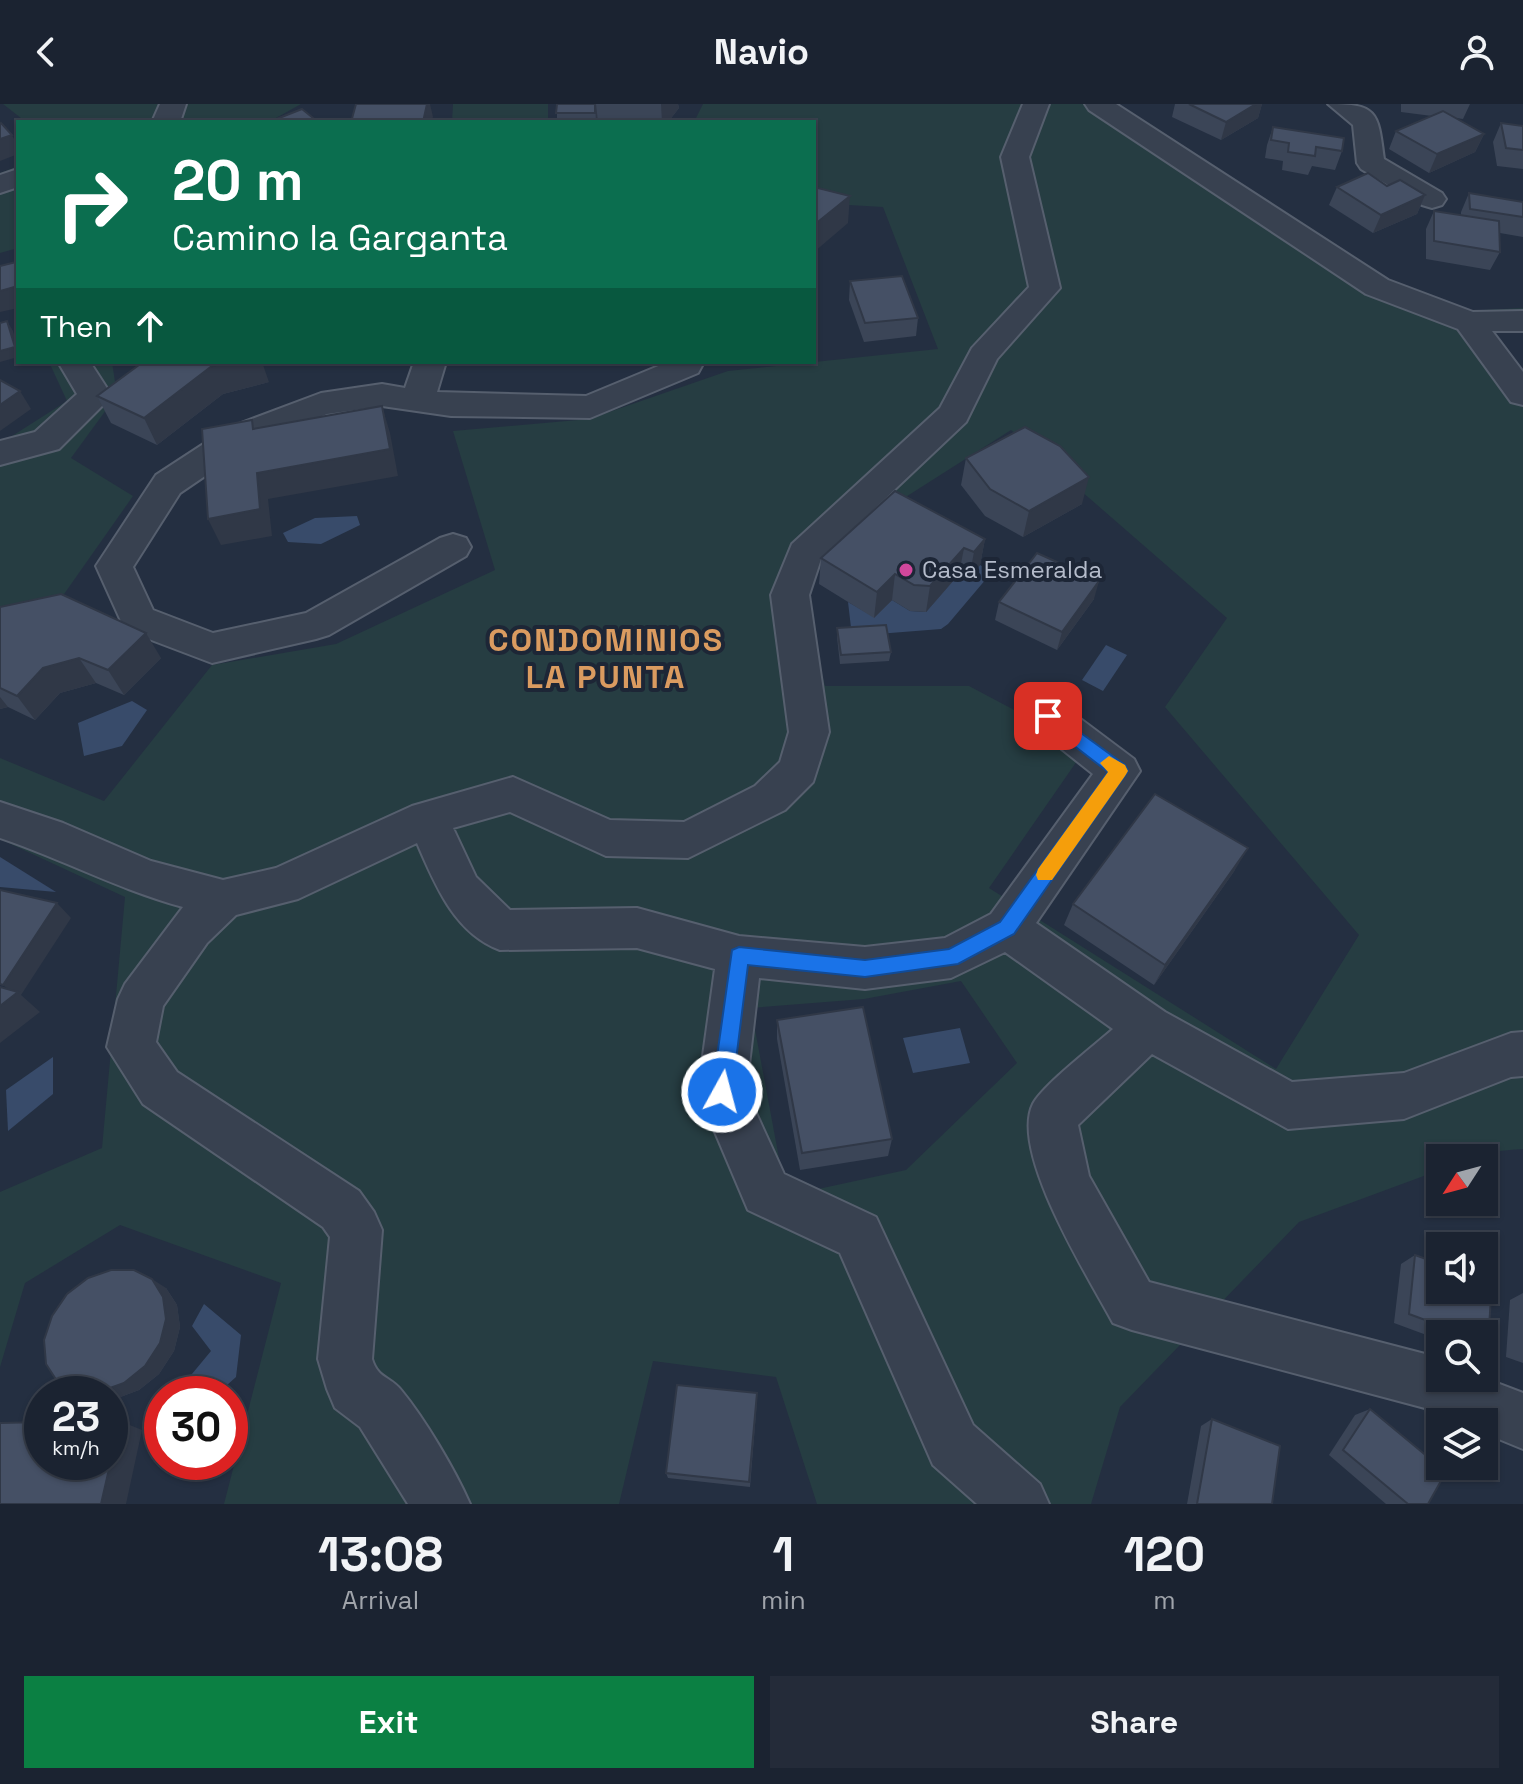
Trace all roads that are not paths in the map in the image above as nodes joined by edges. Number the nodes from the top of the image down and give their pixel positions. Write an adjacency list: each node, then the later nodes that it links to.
1 (1341, 104): 3 (street)
2 (1056, 106): 5 (street); 14 (street)
3 (1432, 199)
4 (1523, 321): 5 (street)
5 (1470, 322): 9 (street)
6 (75, 364): 11 (street)
7 (429, 364): 10 (street)
8 (688, 364): 10 (street)
9 (1523, 394)
10 (418, 400): 12 (street)
11 (0, 453)
12 (453, 547)
13 (1048, 716): 17 (street)
14 (427, 818): 16 (street); 18 (street)
15 (0, 820): 16 (street)
16 (223, 899): 22 (street)
17 (1007, 928): 18 (street); 19 (street)
18 (739, 956): 23 (street)
19 (1148, 1027): 20 (street); 21 (street)
20 (1523, 1054)
21 (1523, 1421)
22 (441, 1504)
23 (1020, 1504)

